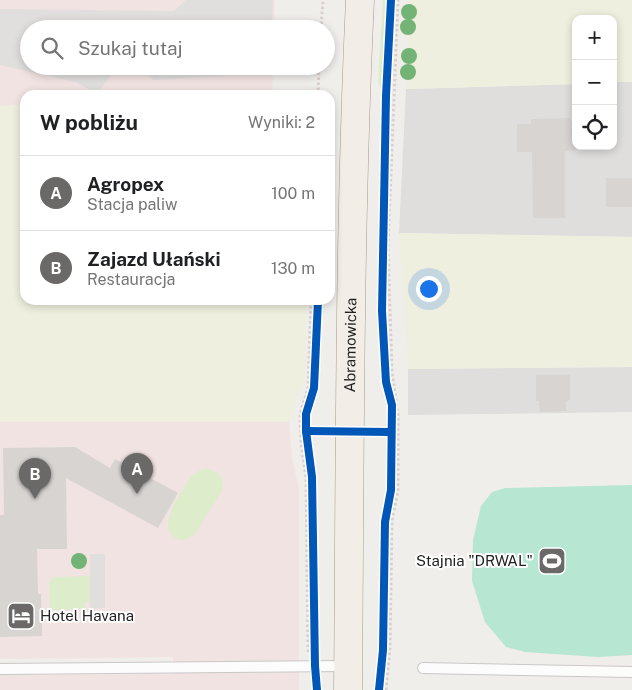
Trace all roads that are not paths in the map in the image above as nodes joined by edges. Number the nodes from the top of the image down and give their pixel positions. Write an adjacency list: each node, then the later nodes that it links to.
1 (360, 0): 5 (main road, Abramowicka)
2 (423, 668): 4 (lane)
3 (0, 669): 5 (lane)
4 (632, 672)
5 (348, 678)

